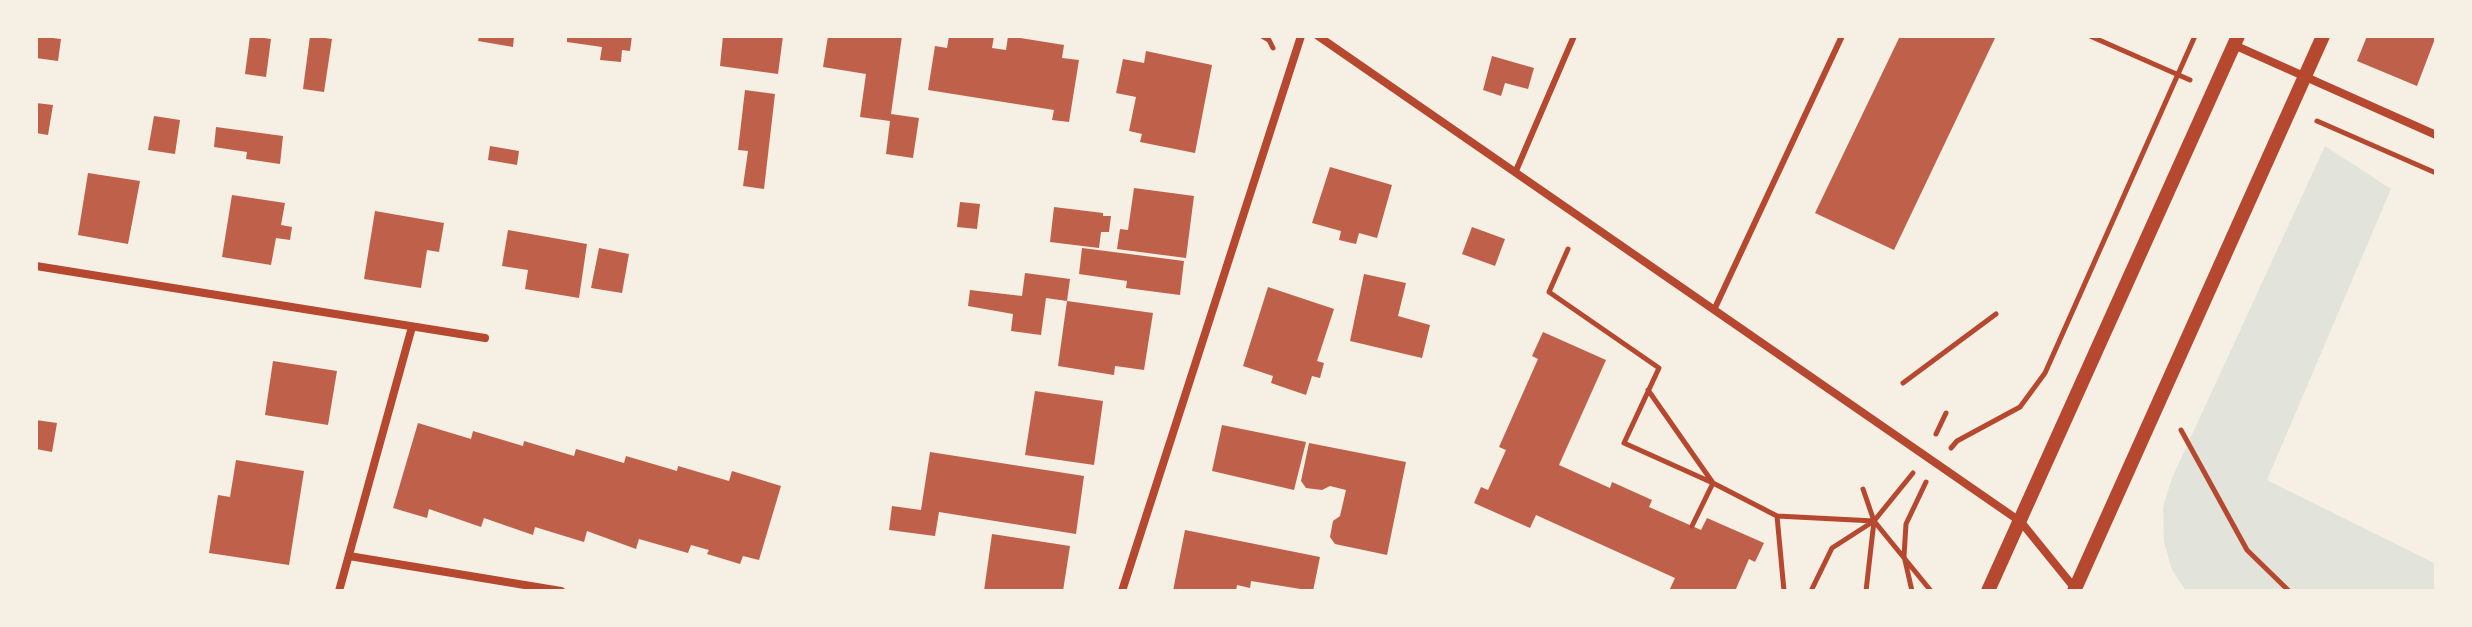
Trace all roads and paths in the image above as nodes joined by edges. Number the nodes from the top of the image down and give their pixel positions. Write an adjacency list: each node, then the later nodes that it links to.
1 (1262, 36): 10 (path)
2 (1301, 36): 42 (street)
3 (1318, 36): 16 (street)
4 (1574, 36): 16 (lane)
5 (2090, 36): 11 (path)
6 (2195, 36): 11 (path)
7 (2323, 36): 12 (street)
8 (1839, 37): 20 (lane)
9 (2236, 40): 12 (street); 35 (street)
10 (1275, 51)
11 (2178, 74): 13 (path); 29 (path)
12 (2304, 78): 15 (street); 39 (street)
13 (2190, 80)
14 (2317, 121): 17 (path)
15 (2436, 135)
16 (1515, 173): 20 (street)
17 (2436, 173)
18 (1568, 249): 25 (path)
19 (36, 266): 22 (street)
20 (1714, 310): 29 (street)
21 (1996, 314): 24 (path)
22 (412, 327): 23 (street); 37 (street)
23 (485, 338)
24 (1903, 383)
25 (1647, 389): 31 (path); 31 (path)
26 (1946, 413): 28 (path)
27 (2181, 430): 49 (path)
28 (1934, 439)
29 (1938, 465): 35 (street); 38 (path)
30 (1916, 469): 34 (path)
31 (1713, 483): 33 (path); 36 (path)
32 (1863, 489): 34 (path)
33 (1777, 516): 34 (path); 43 (path)
34 (1874, 521): 38 (path); 44 (path); 45 (path)
35 (2021, 522): 39 (street); 48 (street)
36 (1692, 526)
37 (349, 556): 40 (street); 41 (street)
38 (1904, 556): 46 (path); 47 (path)
39 (2075, 590)
40 (339, 591)
41 (561, 591)
42 (1122, 591)
43 (1784, 591)
44 (1811, 591)
45 (1866, 591)
46 (1912, 591)
47 (1931, 591)
48 (1988, 591)
49 (2289, 591)

